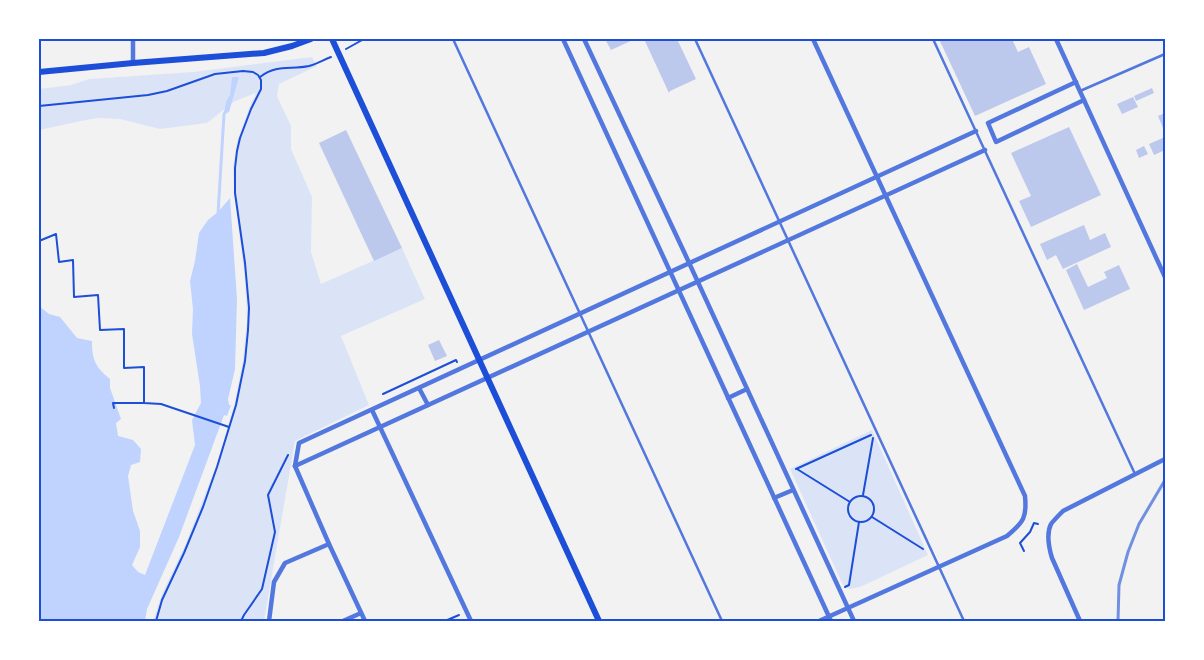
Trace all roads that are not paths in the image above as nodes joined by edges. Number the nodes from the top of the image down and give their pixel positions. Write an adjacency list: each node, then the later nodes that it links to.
1 (133, 39): 12 (street)
2 (310, 39): 12 (main road)
3 (332, 39): 30 (main road)
4 (452, 39): 28 (lane)
5 (563, 39): 24 (street)
6 (584, 39): 23 (street)
7 (695, 39): 21 (lane)
8 (813, 39): 19 (street)
9 (933, 39): 17 (lane)
10 (1056, 39): 14 (street)
11 (1165, 54): 15 (lane)
12 (133, 63): 13 (main road)
13 (39, 72)
14 (1076, 82): 15 (street); 16 (street)
15 (1080, 91): 16 (street)
16 (1084, 100): 25 (street)
17 (976, 131): 18 (lane); 19 (street)
18 (984, 150): 20 (street); 40 (lane)
19 (877, 176): 20 (street); 21 (street)
20 (886, 195): 22 (street); 44 (street)
21 (779, 222): 22 (lane); 23 (street)
22 (787, 240): 26 (street); 44 (lane)
23 (689, 263): 24 (street); 26 (street)
24 (670, 272): 27 (street); 28 (street)
25 (1165, 277)
26 (697, 281): 27 (street); 33 (street)
27 (678, 290): 29 (street); 34 (street)
28 (580, 314): 29 (lane); 30 (street)
29 (588, 332): 31 (street); 53 (lane)
30 (479, 360): 31 (main road); 32 (street)
31 (487, 378): 35 (street); 52 (main road)
32 (419, 388): 35 (street); 36 (street)
33 (747, 389): 34 (street); 41 (street)
34 (728, 398): 42 (street)
35 (428, 405): 37 (street)
36 (372, 410): 37 (street); 39 (street)
37 (380, 427): 39 (street); 51 (street)
38 (1165, 459): 40 (street)
39 (295, 466): 43 (street)
40 (1135, 474): 57 (street)
41 (793, 490): 42 (street); 45 (street)
42 (774, 498): 47 (street)
43 (329, 544): 46 (street); 48 (street)
44 (938, 567): 45 (street); 56 (lane)
45 (848, 608): 47 (street); 55 (street)
46 (361, 613): 49 (street); 50 (street)
47 (830, 619): 54 (street)
48 (270, 621)
49 (343, 621)
50 (365, 621)
51 (471, 621)
52 (599, 621)
53 (722, 621)
54 (819, 621)
55 (854, 621)
56 (964, 621)
57 (1080, 621)

